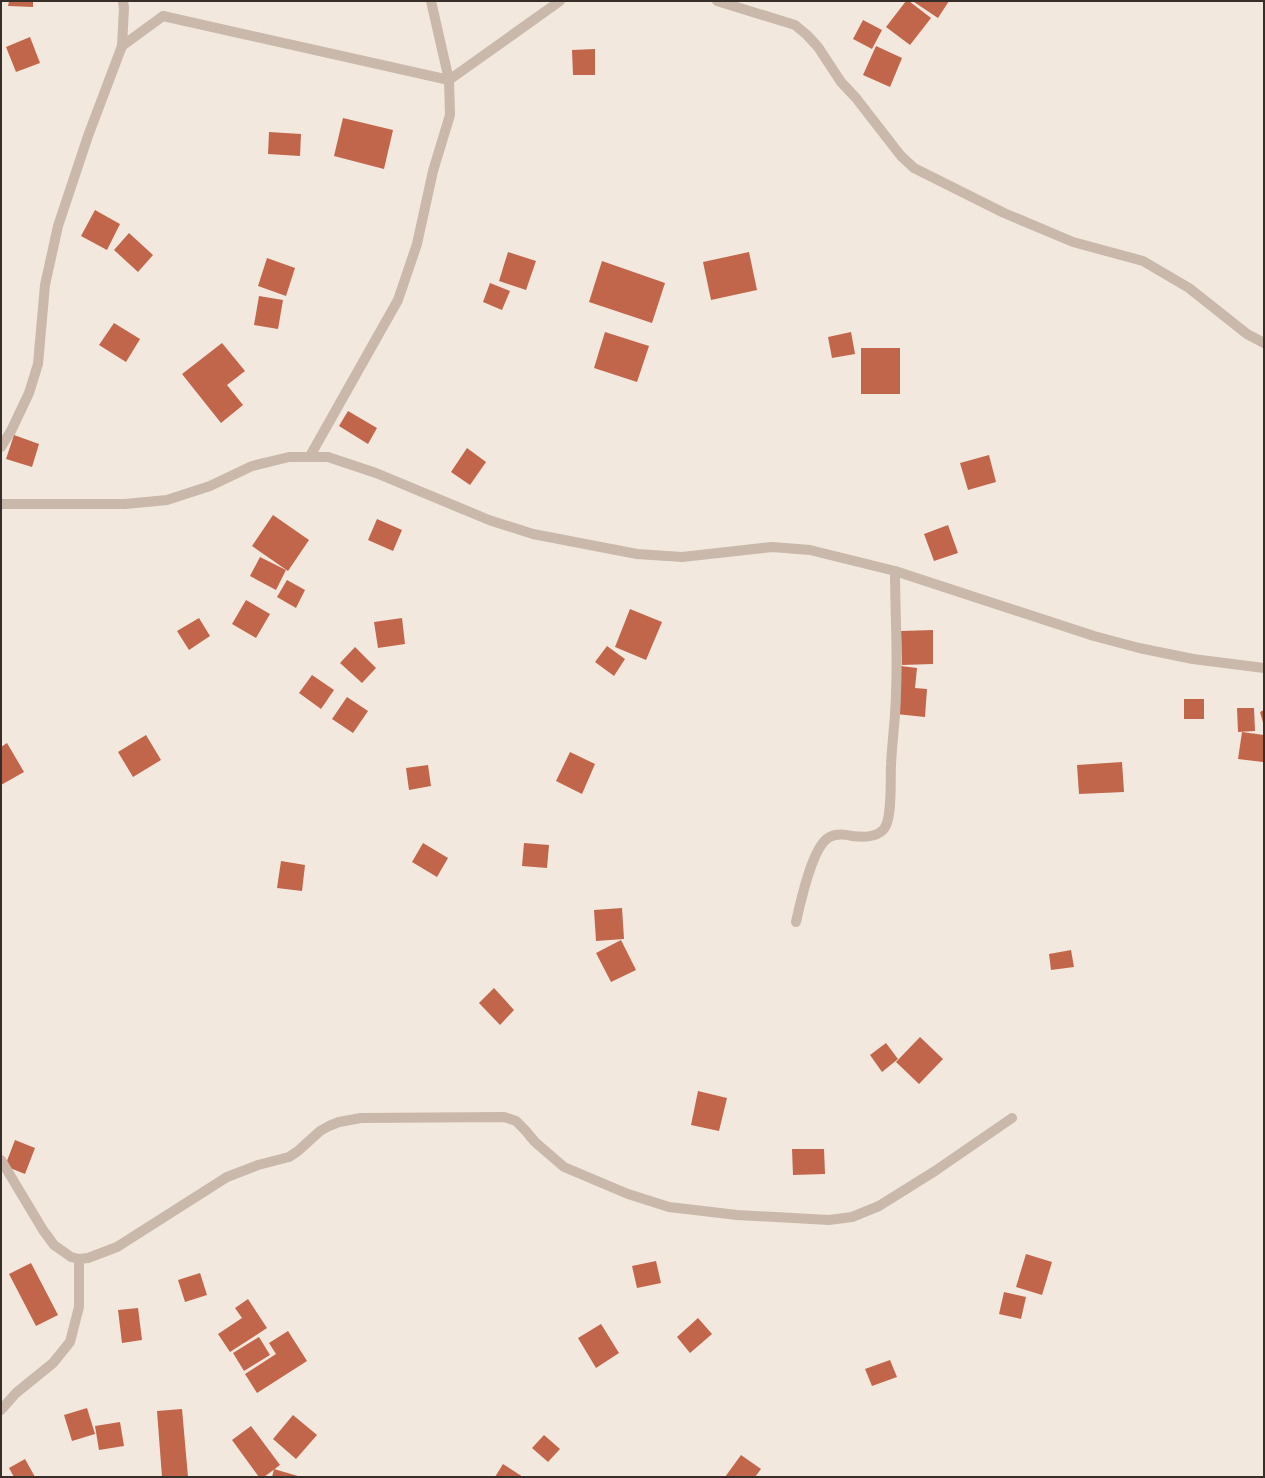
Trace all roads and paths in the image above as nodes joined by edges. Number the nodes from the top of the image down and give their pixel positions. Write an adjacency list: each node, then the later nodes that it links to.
1 (123, 1): 5 (street)
2 (431, 1): 6 (street)
3 (560, 1): 6 (street)
4 (717, 1): 7 (street)
5 (122, 46): 6 (street); 8 (street)
6 (448, 80): 9 (street)
7 (1264, 343)
8 (1, 447)
9 (310, 456): 10 (street); 11 (street)
10 (1, 504)
11 (895, 571): 12 (street); 13 (street)
12 (1264, 668)
13 (796, 922)
14 (1012, 1118): 16 (street)
15 (1, 1160): 16 (street)
16 (79, 1259): 17 (street)
17 (1, 1410)

